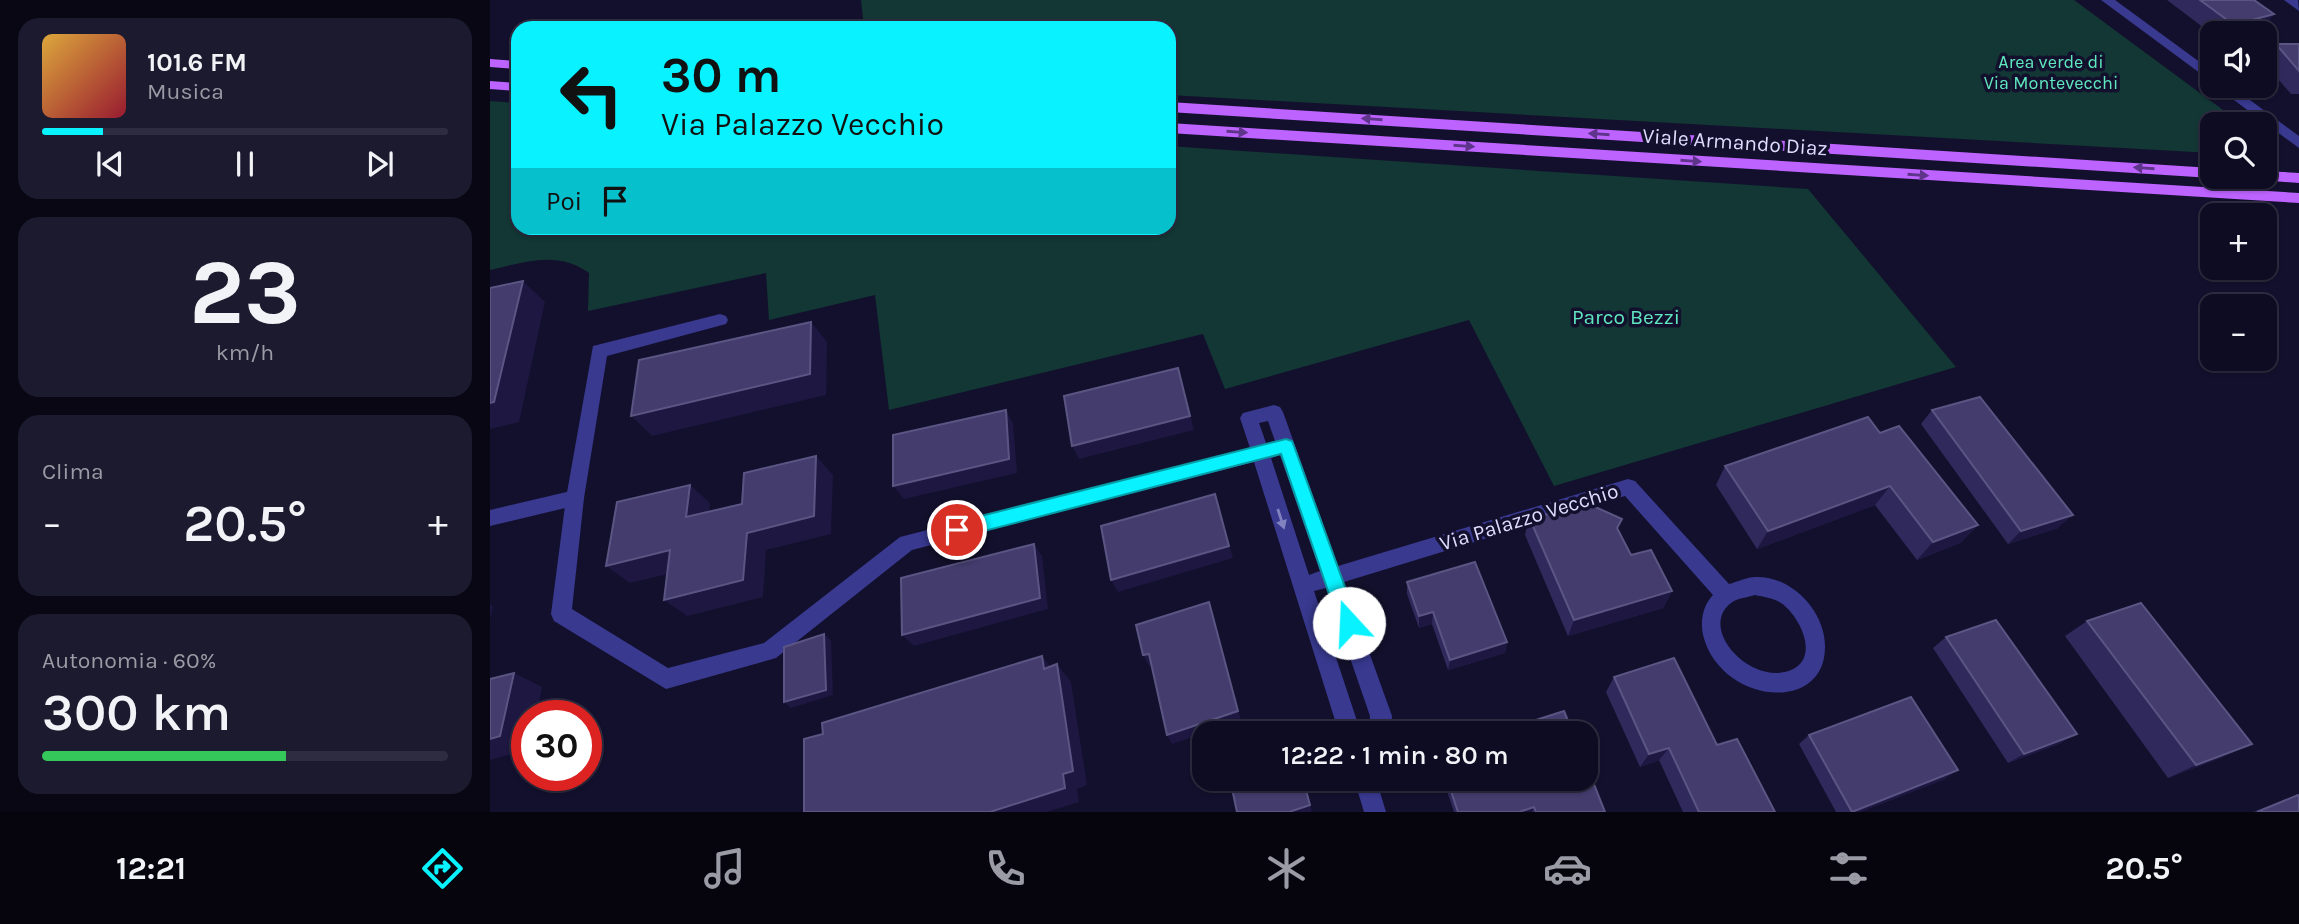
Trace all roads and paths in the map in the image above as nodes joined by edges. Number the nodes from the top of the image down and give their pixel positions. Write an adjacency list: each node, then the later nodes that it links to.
1 (2107, 0): 6 (street)
2 (2290, 0): 3 (street)
3 (2299, 7)
4 (490, 64): 5 (main road)
5 (511, 65)
6 (2200, 69)
7 (490, 85): 8 (main road)
8 (511, 86)
9 (2238, 98): 12 (street)
10 (1176, 107): 13 (main road, Viale Armando Diaz, one-way to 10)
11 (1176, 128): 16 (main road, Viale Armando Diaz, one-way to 16)
12 (2299, 143)
13 (2200, 172)
14 (2277, 177): 15 (main road)
15 (2299, 178)
16 (2299, 198)
17 (720, 320): 20 (street)
18 (1286, 446): 19 (street); 19 (street); 22 (street)
19 (1260, 454): 20 (street); 23 (street, one-way to 23)
20 (575, 498): 21 (street)
21 (490, 518)
22 (1332, 577): 23 (street, Via Palazzo Vecchio); 24 (street, Via Palazzo Vecchio); 26 (street)
23 (1302, 586): 25 (street)
24 (1725, 594): 24 (street)
25 (1346, 721)
26 (1381, 721)
27 (1368, 791): 28 (street)
28 (1374, 808)

